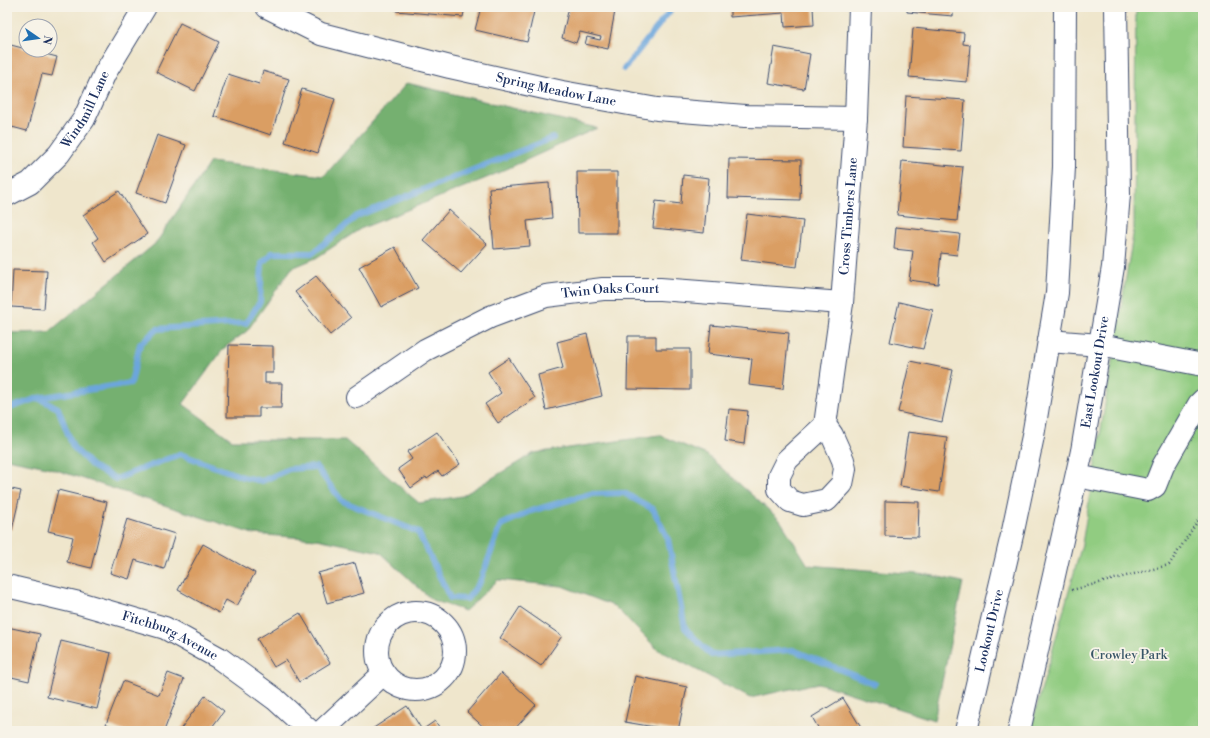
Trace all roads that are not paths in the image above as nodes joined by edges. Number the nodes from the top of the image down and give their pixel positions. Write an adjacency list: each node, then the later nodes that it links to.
1 (145, 7): 7 (street, Windmill Lane)
2 (267, 7): 6 (street, Spring Meadow Lane)
3 (860, 7): 6 (street, Cross Timbers Lane)
4 (1065, 7): 9 (street)
5 (1116, 7): 10 (street, East Lookout Drive)
6 (856, 118): 8 (street, Cross Timbers Lane)
7 (7, 195)
8 (842, 303): 12 (street, Twin Oaks Court); 14 (street, Cross Timbers Lane)
9 (1049, 341): 10 (street); 20 (street, Lookout Drive)
10 (1100, 345): 11 (street); 15 (street, East Lookout Drive)
11 (1203, 366)
12 (357, 397)
13 (1203, 400): 15 (street)
14 (825, 425)
15 (1076, 476): 21 (street, East Lookout Drive)
16 (7, 586): 18 (street, Fitchburg Avenue)
17 (384, 673): 19 (street)
18 (310, 731)
19 (322, 731)
20 (966, 731)
21 (1019, 731)

